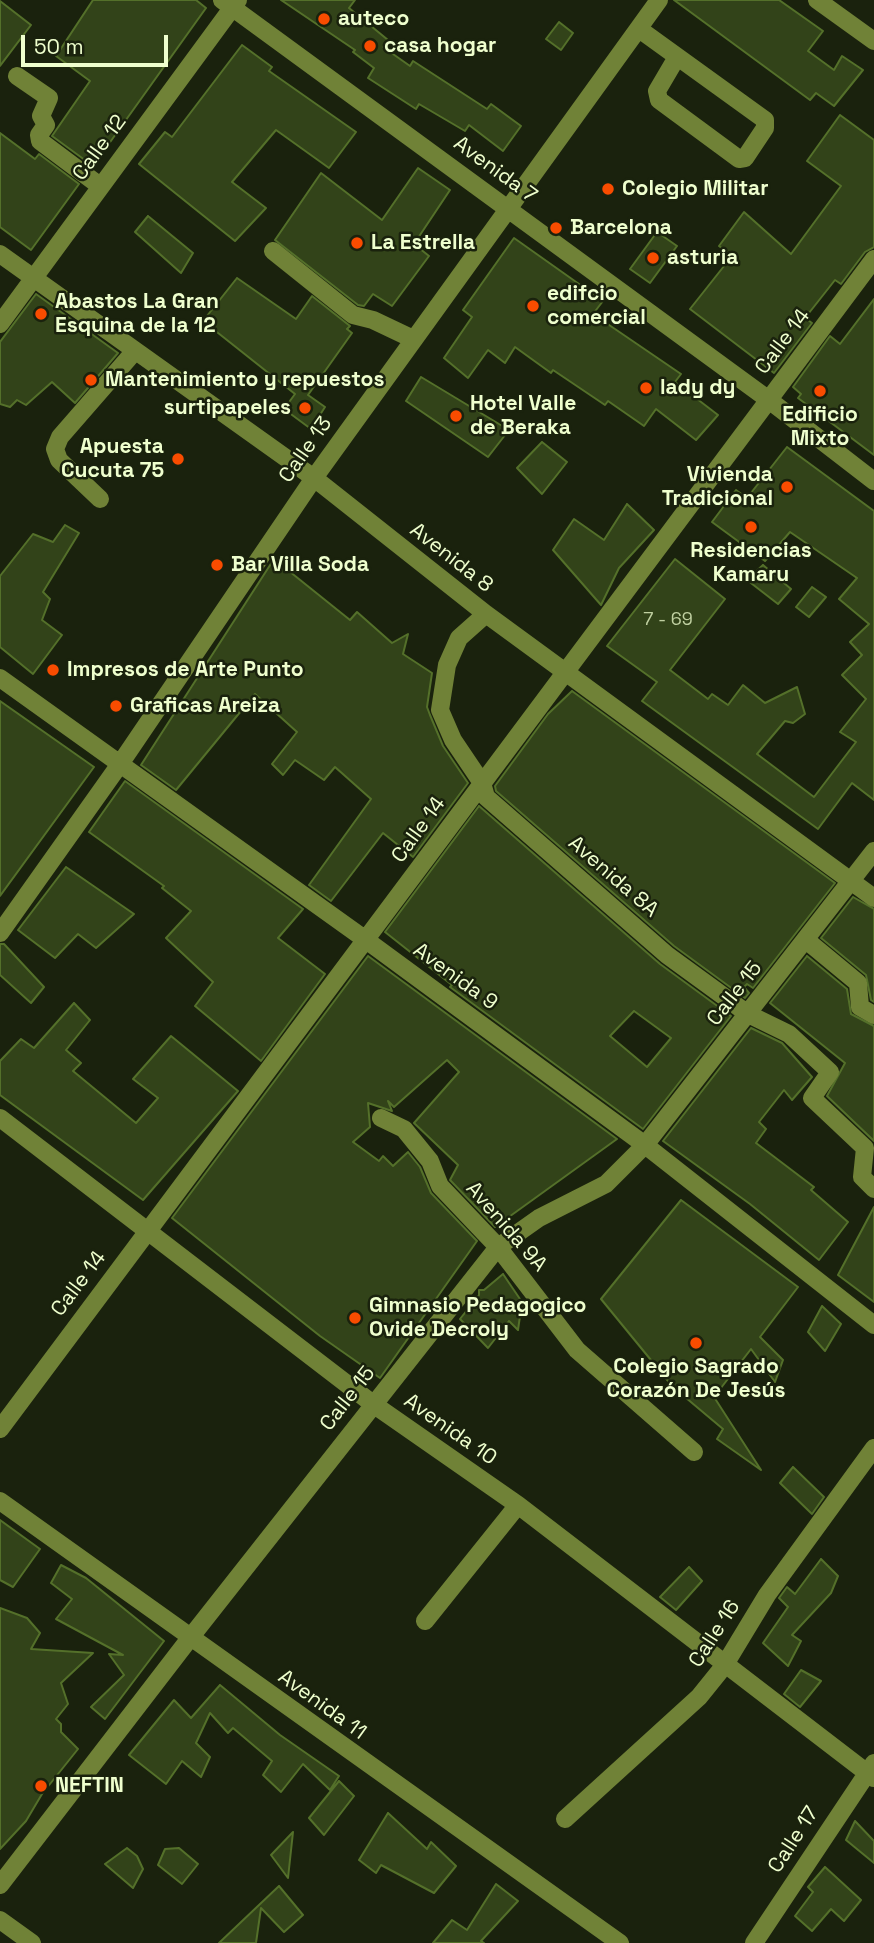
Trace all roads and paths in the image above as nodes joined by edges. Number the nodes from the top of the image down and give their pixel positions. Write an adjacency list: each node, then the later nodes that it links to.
1 (659, 0): 4 (street, Calle 13)
2 (817, 0): 5 (street)
3 (231, 3): 8 (street, Calle 12); 9 (street, Avenida 7)
4 (639, 29): 6 (street); 9 (street, Calle 13)
5 (874, 41)
6 (677, 57): 6 (street)
7 (17, 76): 8 (street)
8 (100, 186): 13 (street, Calle 12)
9 (508, 207): 15 (street, Calle 13); 17 (street, Avenida 7)
10 (273, 251): 15 (street)
11 (0, 254): 13 (street, Avenida 8)
12 (874, 259): 17 (street, Calle 14)
13 (33, 278): 14 (street, Calle 12); 16 (street, Avenida 8)
14 (0, 324)
15 (413, 339): 18 (street, Calle 13)
16 (134, 352): 18 (street, Avenida 8); 20 (street)
17 (769, 400): 19 (street, Avenida 7); 22 (street, Calle 14)
18 (314, 478): 21 (street, Avenida 8); 24 (street, Calle 13)
19 (874, 481)
20 (100, 499)
21 (485, 614): 22 (street, Avenida 8); 25 (street, Avenida 8A)
22 (565, 673): 25 (street, Calle 14); 27 (street, Avenida 8)
23 (0, 678): 24 (street, Avenida 9)
24 (120, 764): 29 (street, Calle 13); 30 (street, Avenida 9)
25 (482, 783): 30 (street, Calle 14); 32 (street, Avenida 8A)
26 (874, 851): 27 (street, Calle 15)
27 (852, 881): 28 (street, Avenida 8); 31 (street, Calle 15)
28 (874, 898)
29 (0, 933)
30 (366, 940): 36 (street, Avenida 9); 38 (street, Calle 14)
31 (806, 940): 32 (street, Calle 15); 33 (street)
32 (748, 1014): 36 (street, Calle 15); 37 (street, Avenida 8A)
33 (874, 1015)
34 (0, 1118): 38 (street, Avenida 10)
35 (381, 1118): 39 (street, Avenida 9A)
36 (645, 1145): 39 (street, Calle 15); 40 (street, Avenida 9)
37 (874, 1189)
38 (148, 1230): 41 (street, Avenida 10); 42 (street, Calle 14)
39 (498, 1247): 41 (street, Calle 15); 44 (street, Avenida 9A)
40 (874, 1325)
41 (373, 1404): 46 (street, Avenida 10); 48 (street, Calle 15)
42 (0, 1429)
43 (874, 1448): 49 (street, Calle 16)
44 (694, 1452)
45 (0, 1501): 48 (street, Avenida 11)
46 (518, 1505): 47 (street); 49 (street, Avenida 10)
47 (425, 1621)
48 (190, 1638): 52 (street, Calle 15); 55 (street, Avenida 11)
49 (724, 1666): 50 (street, Avenida 10); 51 (street, Calle 16)
50 (871, 1771): 56 (street, Calle 17)
51 (565, 1819)
52 (0, 1885)
53 (0, 1920): 54 (street)
54 (32, 1943)
55 (620, 1943)
56 (754, 1943)

